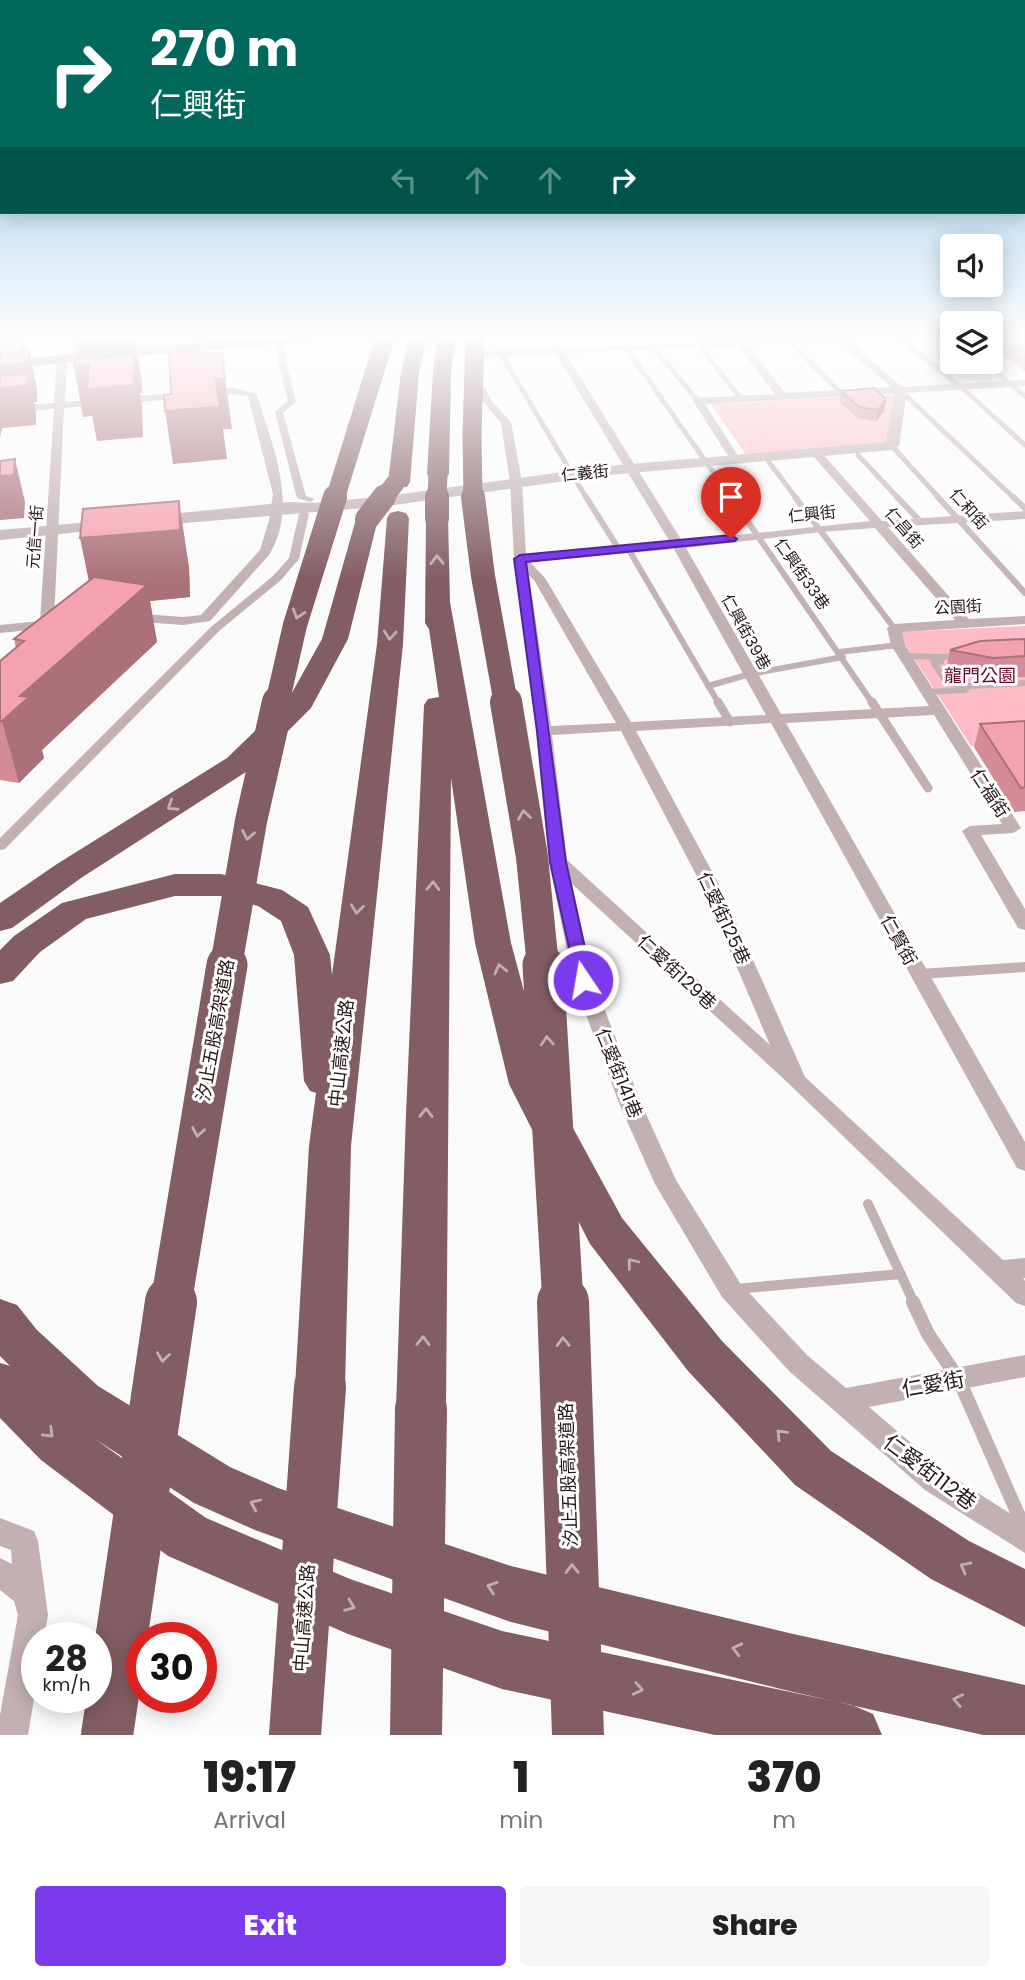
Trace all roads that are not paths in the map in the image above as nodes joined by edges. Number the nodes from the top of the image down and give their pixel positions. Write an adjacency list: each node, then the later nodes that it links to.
1 (58, 419): 37 (street, 元信一街)
2 (259, 419): 29 (street)
3 (281, 419): 27 (street)
4 (360, 419): 100 (highway, 汐止五股高架道路, one-way to 100, bridge)
5 (405, 419): 25 (highway, 中山高速公路)
6 (440, 419): 44 (highway, one-way to 6, bridge)
7 (472, 419): 103 (highway, 汐止五股高架道路, one-way to 7, bridge)
8 (503, 419): 26 (street)
9 (532, 419): 24 (lane)
10 (602, 419): 23 (street, 仁興街39巷)
11 (676, 419): 22 (lane, 仁興街33巷)
12 (709, 419): 21 (street)
13 (896, 419): 17 (street)
14 (931, 419): 28 (lane)
15 (996, 419): 16 (lane)
16 (1025, 445)
17 (892, 446): 18 (street, 仁義街); 33 (lane, 仁和街)
18 (817, 454): 20 (street, 仁義街); 35 (street, 仁昌街)
19 (858, 455): 34 (lane)
20 (765, 457): 21 (street, 仁義街); 36 (lane)
21 (734, 459): 22 (street, 仁義街)
22 (706, 462): 23 (street, 仁義街); 39 (lane, 仁興街33巷)
23 (632, 468): 24 (street, 仁義街); 40 (street, 仁興街39巷)
24 (571, 474): 26 (street, 仁義街); 41 (lane)
25 (398, 481): 32 (highway, bridge); 32 (highway, 中山高速公路)
26 (516, 482): 29 (street, 仁義街); 42 (street)
27 (310, 499)
28 (1025, 508)
29 (277, 509): 37 (street, 仁義街); 45 (street)
30 (304, 514): 70 (street)
31 (1025, 515): 33 (street, 仁興街)
32 (382, 518): 72 (highway, one-way to 72); 79 (highway, 中山高速公路, one-way to 79)
33 (959, 519): 34 (street, 仁興街); 43 (lane, 仁和街)
34 (920, 521): 35 (street, 仁興街)
35 (880, 524): 36 (street, 仁興街); 49 (street, 仁昌街)
36 (821, 528): 39 (street, 仁興街); 50 (lane)
37 (51, 530): 38 (street, 仁義街); 48 (street, 元信一街)
38 (0, 535)
39 (758, 535): 40 (street, 仁興街); 54 (lane, 仁興街33巷)
40 (678, 545): 41 (street, 仁興街); 57 (street, 仁興街39巷)
41 (624, 550): 42 (street, 仁興街); 59 (lane)
42 (520, 559): 66 (street, 仁愛街125巷); 67 (street, 仁愛街141巷)
43 (1025, 593)
44 (438, 602): 96 (highway, one-way to 44); 102 (highway, one-way to 44, bridge)
45 (117, 618)
46 (1025, 620): 49 (street, 公園街)
47 (71, 621): 48 (street)
48 (45, 624): 51 (street); 53 (street, 元信一街)
49 (966, 624): 50 (street, 公園街)
50 (894, 628): 52 (street, 仁福街)
51 (0, 629)
52 (901, 650): 54 (lane); 56 (lane); 61 (street, 仁福街)
53 (48, 651)
54 (841, 655): 57 (lane); 63 (lane, 仁興街33巷)
55 (970, 656): 56 (lane)
56 (942, 657): 60 (lane)
57 (750, 674): 59 (lane); 64 (street, 仁興街39巷)
58 (1025, 684): 60 (lane)
59 (708, 686): 65 (lane)
60 (970, 686): 61 (lane)
61 (927, 692): 62 (street, 仁福街)
62 (938, 710): 63 (street); 69 (street, 仁福街)
63 (880, 713): 64 (street); 68 (lane, 仁興街33巷)
64 (776, 718): 65 (street); 77 (street, 仁賢街)
65 (730, 722): 66 (street)
66 (627, 728): 67 (street); 78 (street, 仁愛街125巷)
67 (544, 731): 71 (street, 仁愛街141巷)
68 (928, 788)
69 (1019, 827): 73 (street, 仁福街)
70 (0, 846)
71 (558, 862): 78 (street, 仁愛街129巷); 85 (street, 仁愛街141巷)
72 (13, 910): 74 (highway)
73 (1025, 924)
74 (0, 927)
75 (1025, 967): 77 (lane)
76 (0, 972): 79 (highway)
77 (918, 974): 80 (street, 仁賢街)
78 (796, 1081): 83 (street, 仁愛街125巷)
79 (330, 1146): 101 (highway, 中山高速公路, bridge)
80 (1025, 1162)
81 (867, 1204): 84 (lane)
82 (1025, 1268): 83 (street)
83 (999, 1271): 86 (street, 仁愛街125巷)
84 (901, 1274): 85 (lane); 89 (lane)
85 (732, 1290): 91 (street, 仁愛街141巷)
86 (1025, 1296)
87 (0, 1319): 98 (highway, one-way to 87)
88 (1025, 1366): 89 (street, 仁愛街)
89 (959, 1380): 91 (street, 仁愛街); 92 (lane)
90 (0, 1385): 104 (highway, one-way to 104)
91 (840, 1401): 94 (street, 仁愛街112巷)
92 (1025, 1530)
93 (0, 1532): 97 (street)
94 (1025, 1539)
95 (0, 1572): 97 (street)
96 (1025, 1599)
97 (33, 1615): 99 (street)
98 (1025, 1715)
99 (12, 1735)
100 (107, 1735)
101 (295, 1735)
102 (416, 1735)
103 (578, 1735)
104 (852, 1735)

